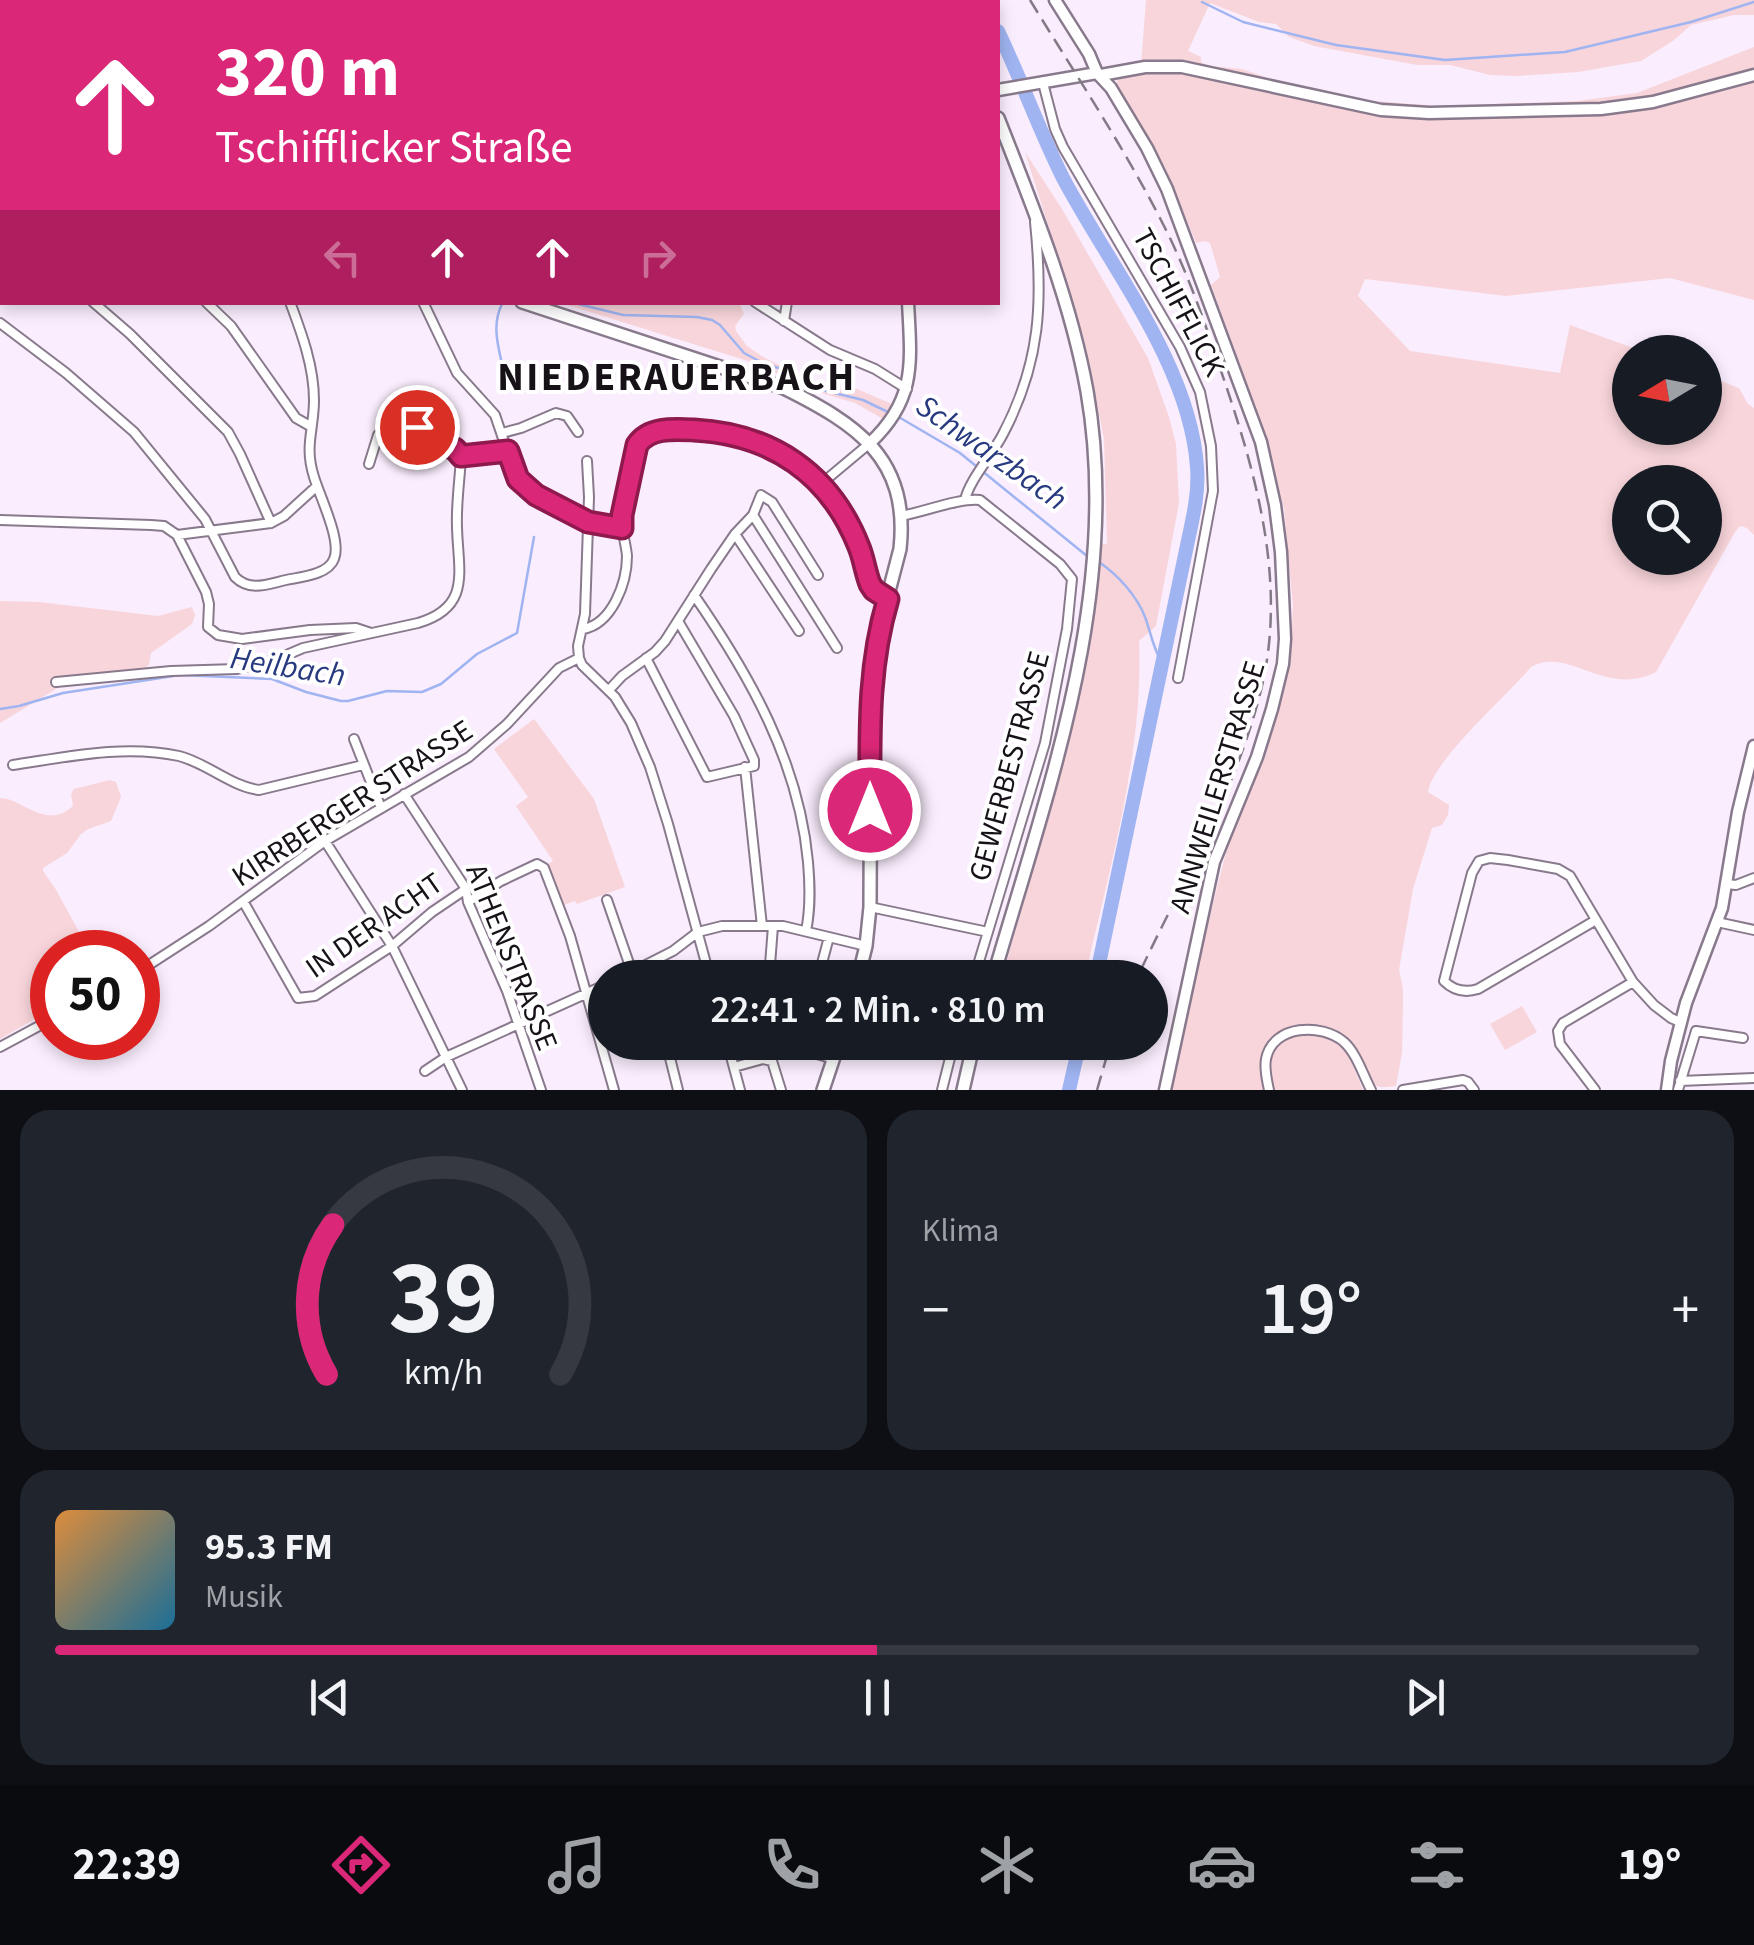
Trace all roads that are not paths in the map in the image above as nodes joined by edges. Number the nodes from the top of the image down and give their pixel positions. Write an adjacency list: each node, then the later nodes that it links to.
1 (1054, 0): 2 (street, TSCHIFFLICK)
2 (1099, 74): 3 (street); 4 (street); 8 (street, TSCHIFFLICK)
3 (1754, 75)
4 (1039, 83): 5 (street); 50 (street, TSCHIFFLICK)
5 (1000, 90)
6 (1000, 123): 7 (main road)
7 (1034, 210): 30 (street); 87 (main road)
8 (1198, 268): 117 (street, ANNWEILERSTRASSE)
9 (96, 305): 35 (street)
10 (209, 305): 20 (street)
11 (291, 305): 20 (street)
12 (424, 305): 21 (street)
13 (531, 305): 23 (main road)
14 (760, 305): 17 (street)
15 (787, 305): 17 (street)
16 (908, 305): 19 (street)
17 (784, 321): 19 (street)
18 (0, 323): 37 (street)
19 (907, 389): 23 (street)
20 (310, 426): 29 (street)
21 (502, 432): 22 (street); 24 (street)
22 (578, 432)
23 (870, 443): 28 (street); 32 (main road)
24 (508, 451): 25 (street); 34 (street)
25 (461, 456): 27 (street); 46 (street)
26 (587, 462): 34 (street)
27 (369, 464)
28 (821, 484): 36 (street); 42 (street)
29 (317, 486): 35 (street); 37 (street)
30 (965, 500): 32 (street); 75 (street, GEWERBESTRASSE)
31 (753, 515): 38 (street); 40 (street); 47 (street)
32 (900, 516): 42 (main road)
33 (0, 520): 39 (street)
34 (588, 522): 36 (street); 44 (street)
35 (271, 524): 37 (street)
36 (622, 528): 44 (street)
37 (212, 530): 39 (street)
38 (736, 534): 41 (street); 45 (street)
39 (177, 535): 46 (street)
40 (818, 575)
41 (694, 594): 43 (street); 73 (street)
42 (888, 599): 67 (main road)
43 (678, 621): 49 (street); 57 (street)
44 (583, 629): 48 (street)
45 (800, 630)
46 (370, 633): 51 (street)
47 (837, 648)
48 (579, 658): 52 (street); 58 (street, KIRRBERGER STRASSE)
49 (646, 658): 52 (street); 57 (street)
50 (1178, 678)
51 (56, 682)
52 (609, 690): 74 (street)
53 (354, 738): 56 (street)
54 (1754, 746): 62 (street)
55 (13, 764): 56 (street)
56 (364, 764): 59 (street)
57 (745, 767): 70 (street)
58 (404, 794): 59 (street, KIRRBERGER STRASSE); 63 (street, ATHENSTRASSE)
59 (381, 808): 60 (street, KIRRBERGER STRASSE)
60 (325, 841): 65 (street, KIRRBERGER STRASSE); 77 (street)
61 (1754, 878): 62 (street)
62 (1726, 884): 69 (street)
63 (466, 889): 66 (street, ATHENSTRASSE); 77 (street, IN DER ACHT)
64 (607, 900): 80 (street)
65 (243, 901): 77 (street, IN DER ACHT); 79 (street, KIRRBERGER STRASSE)
66 (468, 902): 89 (street, IN DER ACHT); 91 (street, ATHENSTRASSE)
67 (870, 906): 75 (street); 78 (main road)
68 (1596, 920): 68 (street); 88 (street)
69 (1717, 922): 72 (street); 90 (street)
70 (762, 926): 71 (street); 74 (street)
71 (773, 926): 73 (street); 83 (street)
72 (1754, 930)
73 (806, 931): 76 (street)
74 (698, 932): 81 (street); 82 (street)
75 (988, 932): 86 (street, GEWERBESTRASSE)
76 (830, 937): 78 (street); 84 (street)
77 (392, 946): 95 (street)
78 (866, 946): 85 (main road)
79 (160, 958)
80 (628, 960)
81 (661, 960)
82 (705, 960)
83 (770, 960)
84 (823, 960)
85 (862, 960)
86 (979, 960)
87 (999, 960)
88 (1633, 982): 90 (street); 122 (street)
89 (588, 993): 91 (street)
90 (1680, 1022): 123 (street)
91 (520, 1025): 95 (street); 109 (street, ATHENSTRASSE)
92 (30, 1030): 94 (street)
93 (1743, 1038): 107 (street)
94 (0, 1047)
95 (446, 1058): 105 (street); 108 (street)
96 (606, 1060): 110 (street)
97 (670, 1060): 111 (street)
98 (732, 1060): 104 (street)
99 (756, 1060): 104 (street)
100 (772, 1060): 113 (street)
101 (834, 1060): 114 (main road)
102 (950, 1060): 115 (street)
103 (970, 1060): 116 (main road)
104 (734, 1066): 112 (street)
105 (425, 1071)
106 (1754, 1078): 107 (street)
107 (1679, 1086)
108 (462, 1090)
109 (541, 1090)
110 (614, 1090)
111 (678, 1090)
112 (740, 1090)
113 (781, 1090)
114 (823, 1090)
115 (942, 1090)
116 (963, 1090)
117 (1165, 1090)
118 (1269, 1090): 119 (street)
119 (1371, 1090)
120 (1403, 1090): 121 (street)
121 (1474, 1090)
122 (1594, 1090)
123 (1667, 1090)

